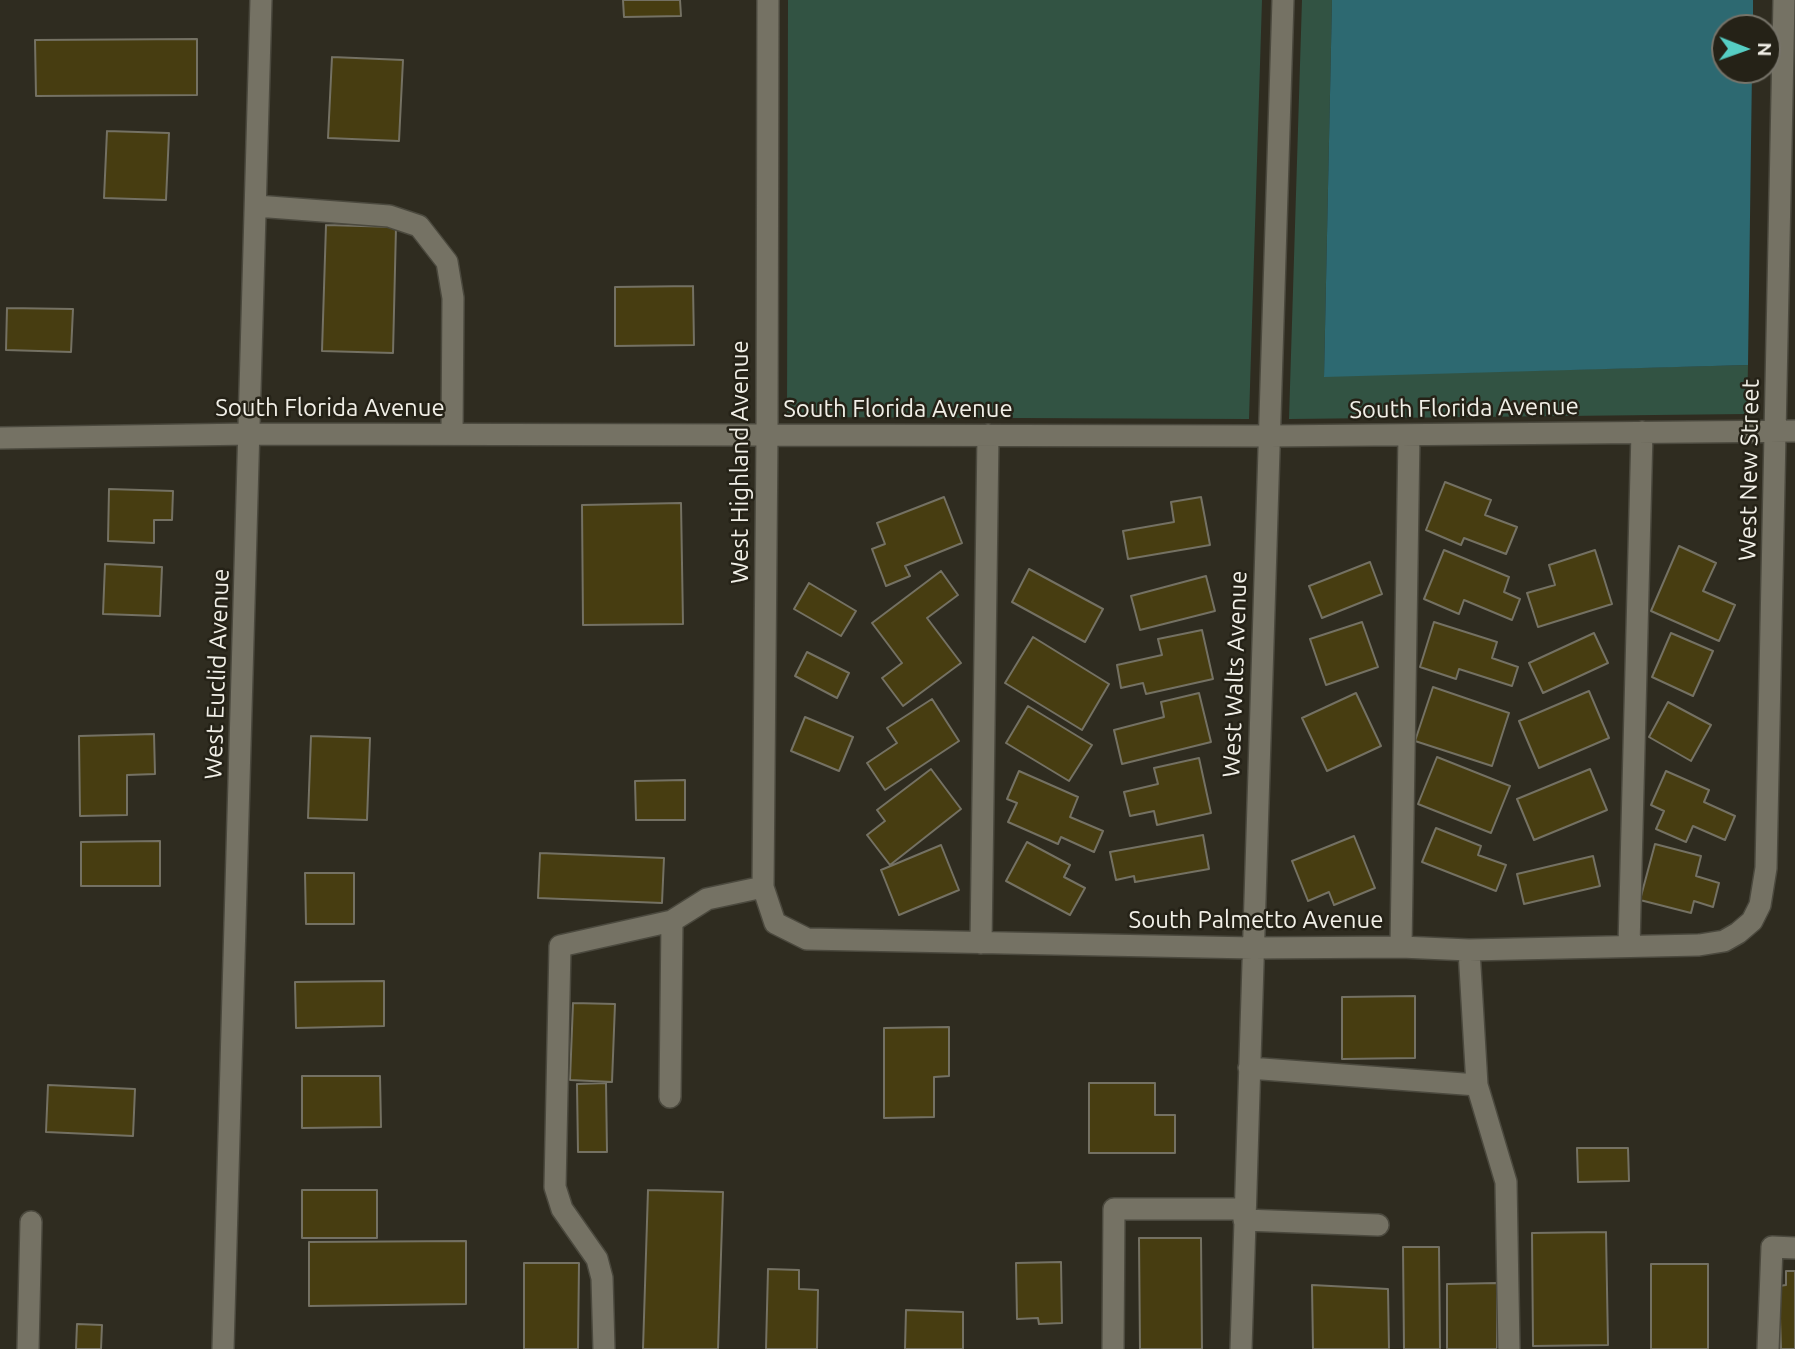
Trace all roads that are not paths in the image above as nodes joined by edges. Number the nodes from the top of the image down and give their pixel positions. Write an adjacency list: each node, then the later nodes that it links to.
1 (261, 0): 5 (street, West Euclid Avenue)
2 (768, 0): 10 (street, West Highland Avenue)
3 (1283, 0): 13 (street, West Walts Avenue)
4 (1784, 0): 6 (street, West New Street)
5 (256, 206): 8 (street, West Euclid Avenue); 9 (street)
6 (1786, 430): 7 (street, South Florida Avenue); 18 (street, West New Street)
7 (1642, 432): 12 (street, South Florida Avenue); 20 (street)
8 (250, 434): 9 (street, South Florida Avenue); 14 (street, South Florida Avenue); 32 (street, West Euclid Avenue)
9 (452, 434): 10 (street, South Florida Avenue)
10 (767, 435): 11 (street, South Florida Avenue); 15 (street, West Highland Avenue)
11 (988, 435): 13 (street, South Florida Avenue); 19 (street)
12 (1409, 435): 13 (street, South Florida Avenue); 21 (street)
13 (1269, 436): 22 (street, West Walts Avenue)
14 (0, 438)
15 (763, 887): 16 (street); 17 (street, West Highland Avenue)
16 (672, 921): 26 (street); 33 (street)
17 (775, 923): 19 (street, South Palmetto Avenue)
18 (1738, 933): 20 (street, South Palmetto Avenue)
19 (981, 943): 22 (street, South Palmetto Avenue)
20 (1629, 946): 23 (street, South Palmetto Avenue)
21 (1401, 947): 22 (street, South Palmetto Avenue); 23 (street, South Palmetto Avenue)
22 (1253, 948): 24 (street, West Walts Avenue)
23 (1469, 950): 25 (street)
24 (1249, 1068): 25 (street); 27 (street, West Walts Avenue)
25 (1477, 1084): 36 (street)
26 (670, 1097)
27 (1245, 1214): 29 (street); 34 (street); 35 (street, West Walts Avenue)
28 (31, 1222): 31 (street)
29 (1378, 1225)
30 (1795, 1248): 37 (street)
31 (29, 1349)
32 (223, 1349)
33 (604, 1349)
34 (1113, 1349)
35 (1241, 1349)
36 (1509, 1349)
37 (1768, 1349)

